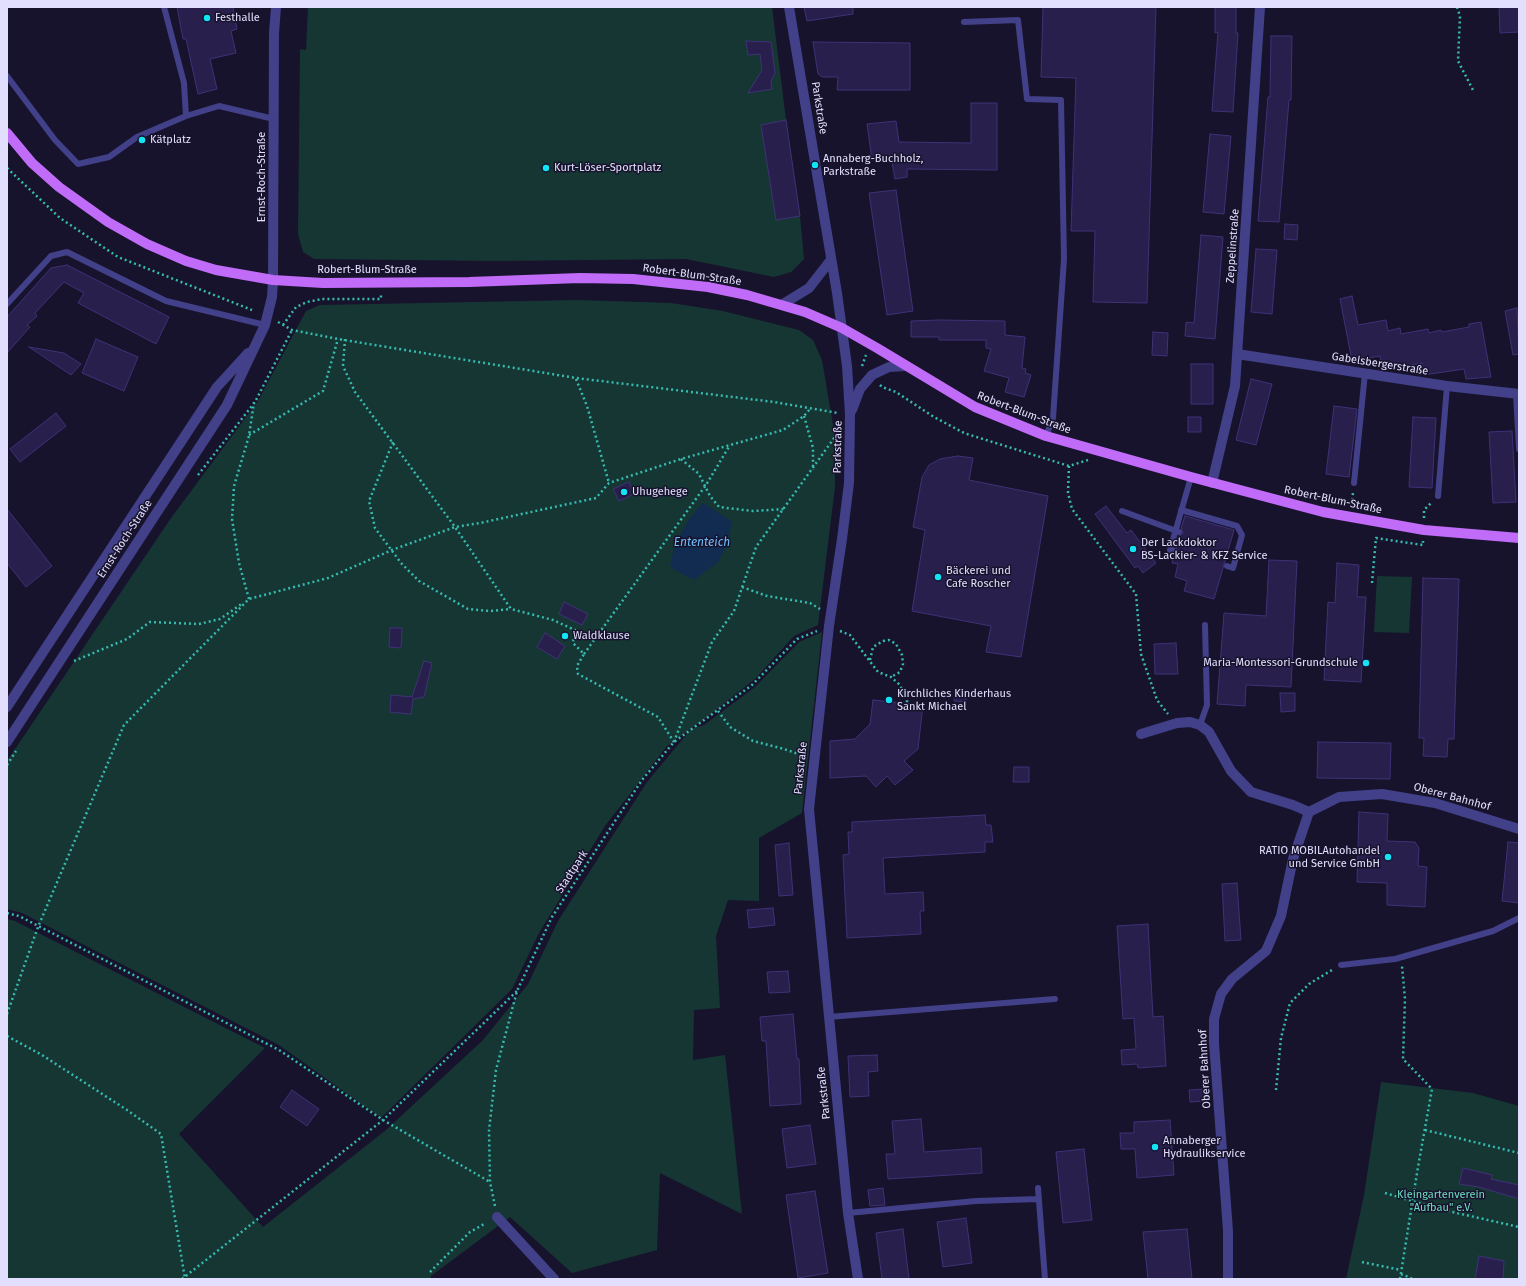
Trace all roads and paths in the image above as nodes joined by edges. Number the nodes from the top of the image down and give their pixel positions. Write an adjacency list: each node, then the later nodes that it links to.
1 (164, 7): 9 (lane)
2 (276, 7): 10 (street, Ernst-Roch-Straße)
3 (789, 7): 13 (street, Parkstraße)
4 (1260, 7): 23 (street, Zeppelinstraße)
5 (1458, 7): 8 (path)
6 (964, 22): 36 (lane)
7 (7, 76): 9 (lane)
8 (1474, 92)
9 (186, 116): 10 (lane)
10 (274, 119): 14 (street, Ernst-Roch-Straße)
11 (7, 133): 14 (main road, Robert-Blum-Straße)
12 (7, 168): 18 (path)
13 (830, 260): 17 (street); 19 (street, Parkstraße)
14 (274, 280): 15 (main road, Robert-Blum-Straße); 18 (street, Ernst-Roch-Straße)
15 (380, 282): 17 (main road, Robert-Blum-Straße); 20 (path)
16 (7, 304): 18 (lane)
17 (783, 304): 19 (main road, Robert-Blum-Straße)
18 (266, 320): 22 (street, Ernst-Roch-Straße)
19 (842, 328): 25 (main road, Robert-Blum-Straße); 33 (street, Parkstraße)
20 (338, 339): 21 (path); 35 (path)
21 (345, 339): 28 (path); 37 (path)
22 (256, 344): 70 (street, Ernst-Roch-Straße); 75 (street, Ernst-Roch-Straße)
23 (1238, 354): 26 (street, Gabelsbergerstraße); 46 (street, Zeppelinstraße)
24 (862, 366): 27 (path)
25 (906, 366): 27 (street); 36 (main road, Robert-Blum-Straße)
26 (1365, 373): 29 (street, Gabelsbergerstraße); 47 (lane)
27 (872, 375): 33 (street); 42 (path)
28 (576, 378): 32 (path); 45 (path)
29 (1447, 386): 30 (street, Gabelsbergerstraße); 49 (lane)
30 (1517, 394): 39 (lane)
31 (254, 402): 35 (path)
32 (810, 409): 33 (path); 34 (path)
33 (850, 415): 43 (path); 63 (street, Parkstraße)
34 (804, 416): 38 (path); 43 (path)
35 (249, 436): 61 (path)
36 (1046, 436): 40 (main road, Robert-Blum-Straße)
37 (393, 442): 54 (path); 57 (path)
38 (730, 445): 41 (path); 48 (path)
39 (1519, 449)
40 (1103, 453): 42 (path); 44 (main road, Robert-Blum-Straße)
41 (681, 459): 45 (path); 48 (path)
42 (1069, 466): 72 (path)
43 (813, 470): 50 (path)
44 (1191, 477): 46 (main road, Robert-Blum-Straße); 51 (lane)
45 (609, 483): 54 (path)
46 (1212, 483): 53 (main road, Robert-Blum-Straße)
47 (1354, 483): 53 (path)
48 (706, 485): 50 (path); 65 (path)
49 (1438, 496)
50 (785, 509): 60 (path)
51 (1181, 510): 55 (lane); 59 (lane)
52 (1122, 511): 55 (lane)
53 (1351, 518): 56 (main road, Robert-Blum-Straße)
54 (455, 527): 57 (path); 62 (path)
55 (1177, 532): 58 (lane)
56 (1519, 538)
57 (392, 550): 61 (path); 62 (path)
58 (1174, 552)
59 (1227, 566)
60 (742, 587): 63 (path); 76 (path)
61 (249, 599): 67 (path); 82 (path)
62 (511, 608): 65 (path)
63 (829, 621): 66 (path); 71 (path, Stadtpark); 77 (street, Parkstraße)
64 (1205, 625): 73 (lane)
65 (584, 654): 76 (path)
66 (870, 660): 68 (path); 68 (path)
67 (72, 662)
68 (891, 677): 69 (path)
69 (907, 704)
70 (7, 707)
71 (718, 711): 76 (path, Stadtpark); 77 (path)
72 (1177, 723): 73 (street); 74 (street)
73 (1200, 725): 78 (street)
74 (1141, 734)
75 (7, 742)
76 (674, 742): 85 (path, Stadtpark)
77 (814, 760): 88 (street, Parkstraße)
78 (1309, 812): 79 (street, Oberer Bahnhof); 111 (street, Oberer Bahnhof)
79 (1519, 829)
80 (7, 913): 82 (path)
81 (1519, 918): 83 (lane)
82 (38, 927): 87 (path); 91 (path)
83 (1400, 957): 84 (lane); 92 (path)
84 (1341, 965): 90 (path)
85 (517, 991): 91 (path); 94 (path, Stadtpark)
86 (1055, 999): 88 (lane)
87 (7, 1014)
88 (828, 1017): 99 (street, Parkstraße)
89 (7, 1036): 106 (path)
90 (1276, 1090)
91 (383, 1120): 94 (path); 106 (path)
92 (1425, 1130): 93 (path); 98 (path)
93 (1519, 1153)
94 (490, 1182): 100 (path, Stadtpark)
95 (1038, 1188): 97 (lane)
96 (1385, 1193): 98 (path)
97 (1039, 1199): 99 (lane); 110 (lane)
98 (1413, 1201): 101 (path); 103 (path)
99 (848, 1213): 109 (street, Parkstraße)
100 (497, 1217): 104 (path); 108 (street)
101 (1519, 1227)
102 (1362, 1262): 103 (path)
103 (1401, 1270): 105 (path)
104 (430, 1272)
105 (1401, 1274): 112 (path); 113 (path)
106 (185, 1278): 107 (path)
107 (182, 1279)
108 (554, 1279)
109 (858, 1279)
110 (1045, 1279)
111 (1228, 1279)
112 (1400, 1279)
113 (1413, 1279)

